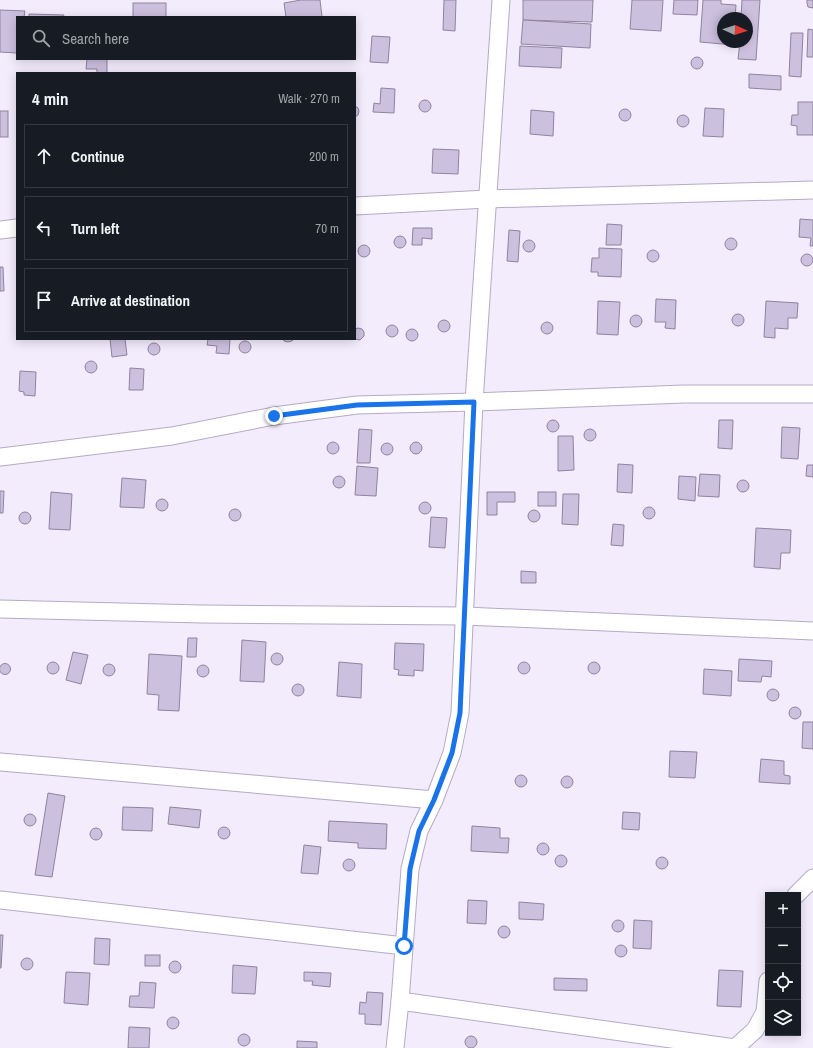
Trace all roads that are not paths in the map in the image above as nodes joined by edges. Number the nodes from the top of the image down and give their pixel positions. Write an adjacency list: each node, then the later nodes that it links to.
1 (500, 0): 3 (street)
2 (813, 190): 3 (street)
3 (487, 199): 4 (street); 8 (street)
4 (356, 206)
5 (16, 228): 6 (street)
6 (0, 230)
7 (813, 394): 8 (street)
8 (474, 402): 9 (street); 11 (street)
9 (0, 457)
10 (0, 609): 11 (street)
11 (465, 616): 12 (street); 14 (street)
12 (813, 631)
13 (0, 762): 14 (street)
14 (434, 800): 18 (street)
15 (813, 878): 16 (street)
16 (799, 892)
17 (0, 900): 18 (street)
18 (404, 946): 20 (street)
19 (766, 1000): 22 (street)
20 (400, 1001): 21 (street); 22 (street)
21 (395, 1048)
22 (735, 1048)

